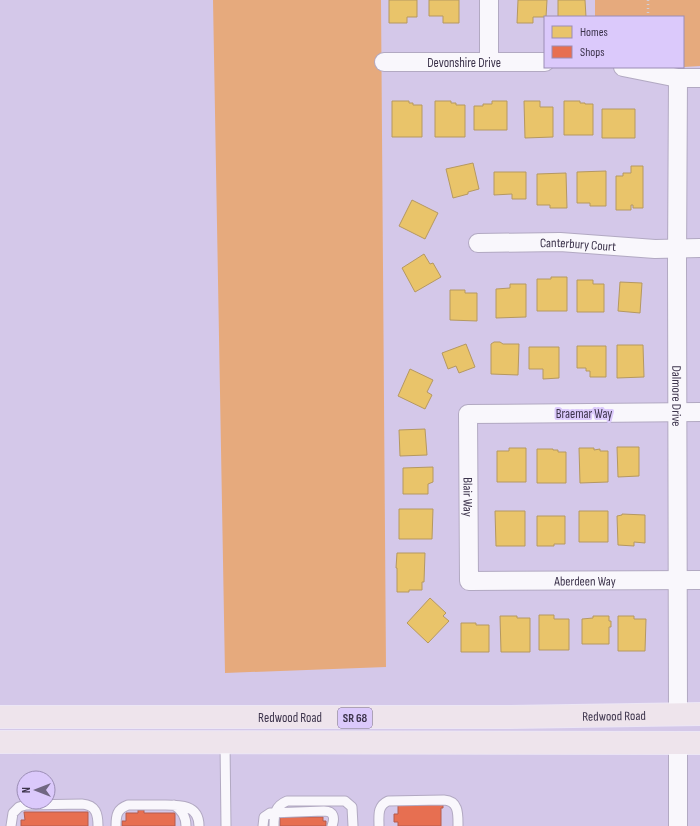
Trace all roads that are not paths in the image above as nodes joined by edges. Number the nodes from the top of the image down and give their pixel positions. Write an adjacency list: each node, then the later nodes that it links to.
1 (489, 0): 3 (street)
2 (384, 62): 3 (street, Devonshire Drive)
3 (489, 62): 4 (street, Devonshire Drive)
4 (544, 62)
5 (628, 68): 6 (street)
6 (678, 78): 7 (street); 9 (street, Dalmore Drive)
7 (700, 78)
8 (478, 243): 9 (street, Canterbury Court)
9 (677, 248): 10 (street, Canterbury Court); 11 (street, Dalmore Drive)
10 (700, 248)
11 (677, 412): 12 (street, Braemar Way); 13 (street, Braemar Way); 14 (street, Dalmore Drive)
12 (700, 412)
13 (468, 414): 16 (street, Blair Way)
14 (678, 580): 15 (street, Aberdeen Way); 16 (street, Aberdeen Way); 17 (street, Dalmore Drive)
15 (700, 580)
16 (469, 581)
17 (678, 714): 18 (main road, Redwood Road / SR 68); 19 (main road, Redwood Road / SR 68)
18 (700, 714)
19 (0, 717)
20 (0, 742): 21 (main road, Redwood Road / SR 68)
21 (226, 743): 23 (main road, Redwood Road / SR 68); 31 (lane)
22 (700, 743): 23 (main road, Redwood Road / SR 68)
23 (678, 744): 38 (street)
24 (174, 805): 28 (lane); 29 (lane); 30 (lane)
25 (275, 812): 32 (lane); 33 (lane); 34 (lane); 35 (lane)
26 (11, 826): 27 (lane)
27 (98, 826)
28 (116, 826)
29 (186, 826)
30 (199, 826)
31 (226, 826)
32 (262, 826)
33 (274, 826)
34 (332, 826)
35 (353, 826)
36 (379, 826): 37 (lane)
37 (458, 826)
38 (678, 826)

